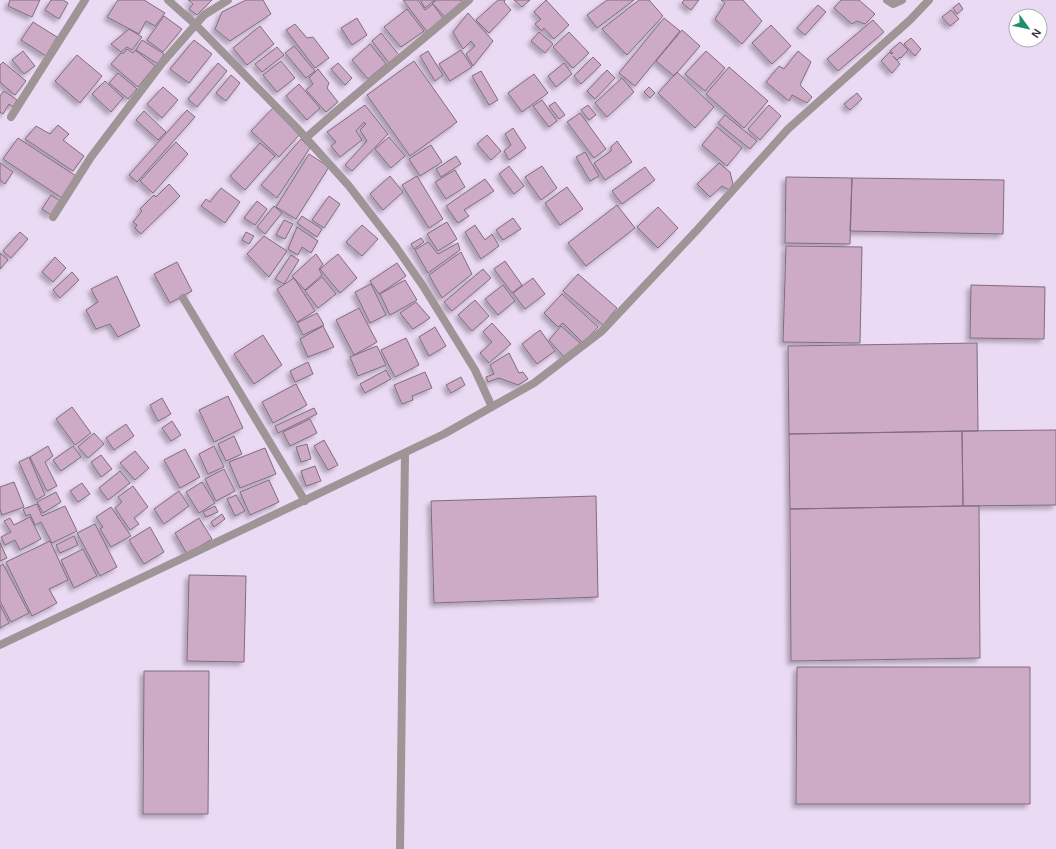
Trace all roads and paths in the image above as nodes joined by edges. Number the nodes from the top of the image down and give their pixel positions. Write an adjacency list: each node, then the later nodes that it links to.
1 (86, 0): 9 (street)
2 (168, 0): 8 (street)
3 (228, 0): 8 (street)
4 (469, 0): 10 (street)
5 (887, 0): 6 (street)
6 (902, 0)
7 (929, 0): 13 (street)
8 (196, 25): 10 (street); 11 (street)
9 (11, 117)
10 (306, 138): 13 (street)
11 (53, 217)
12 (183, 298): 15 (street)
13 (492, 407): 14 (street)
14 (405, 453): 15 (street); 17 (street)
15 (304, 501): 16 (street)
16 (0, 645)
17 (400, 849)

